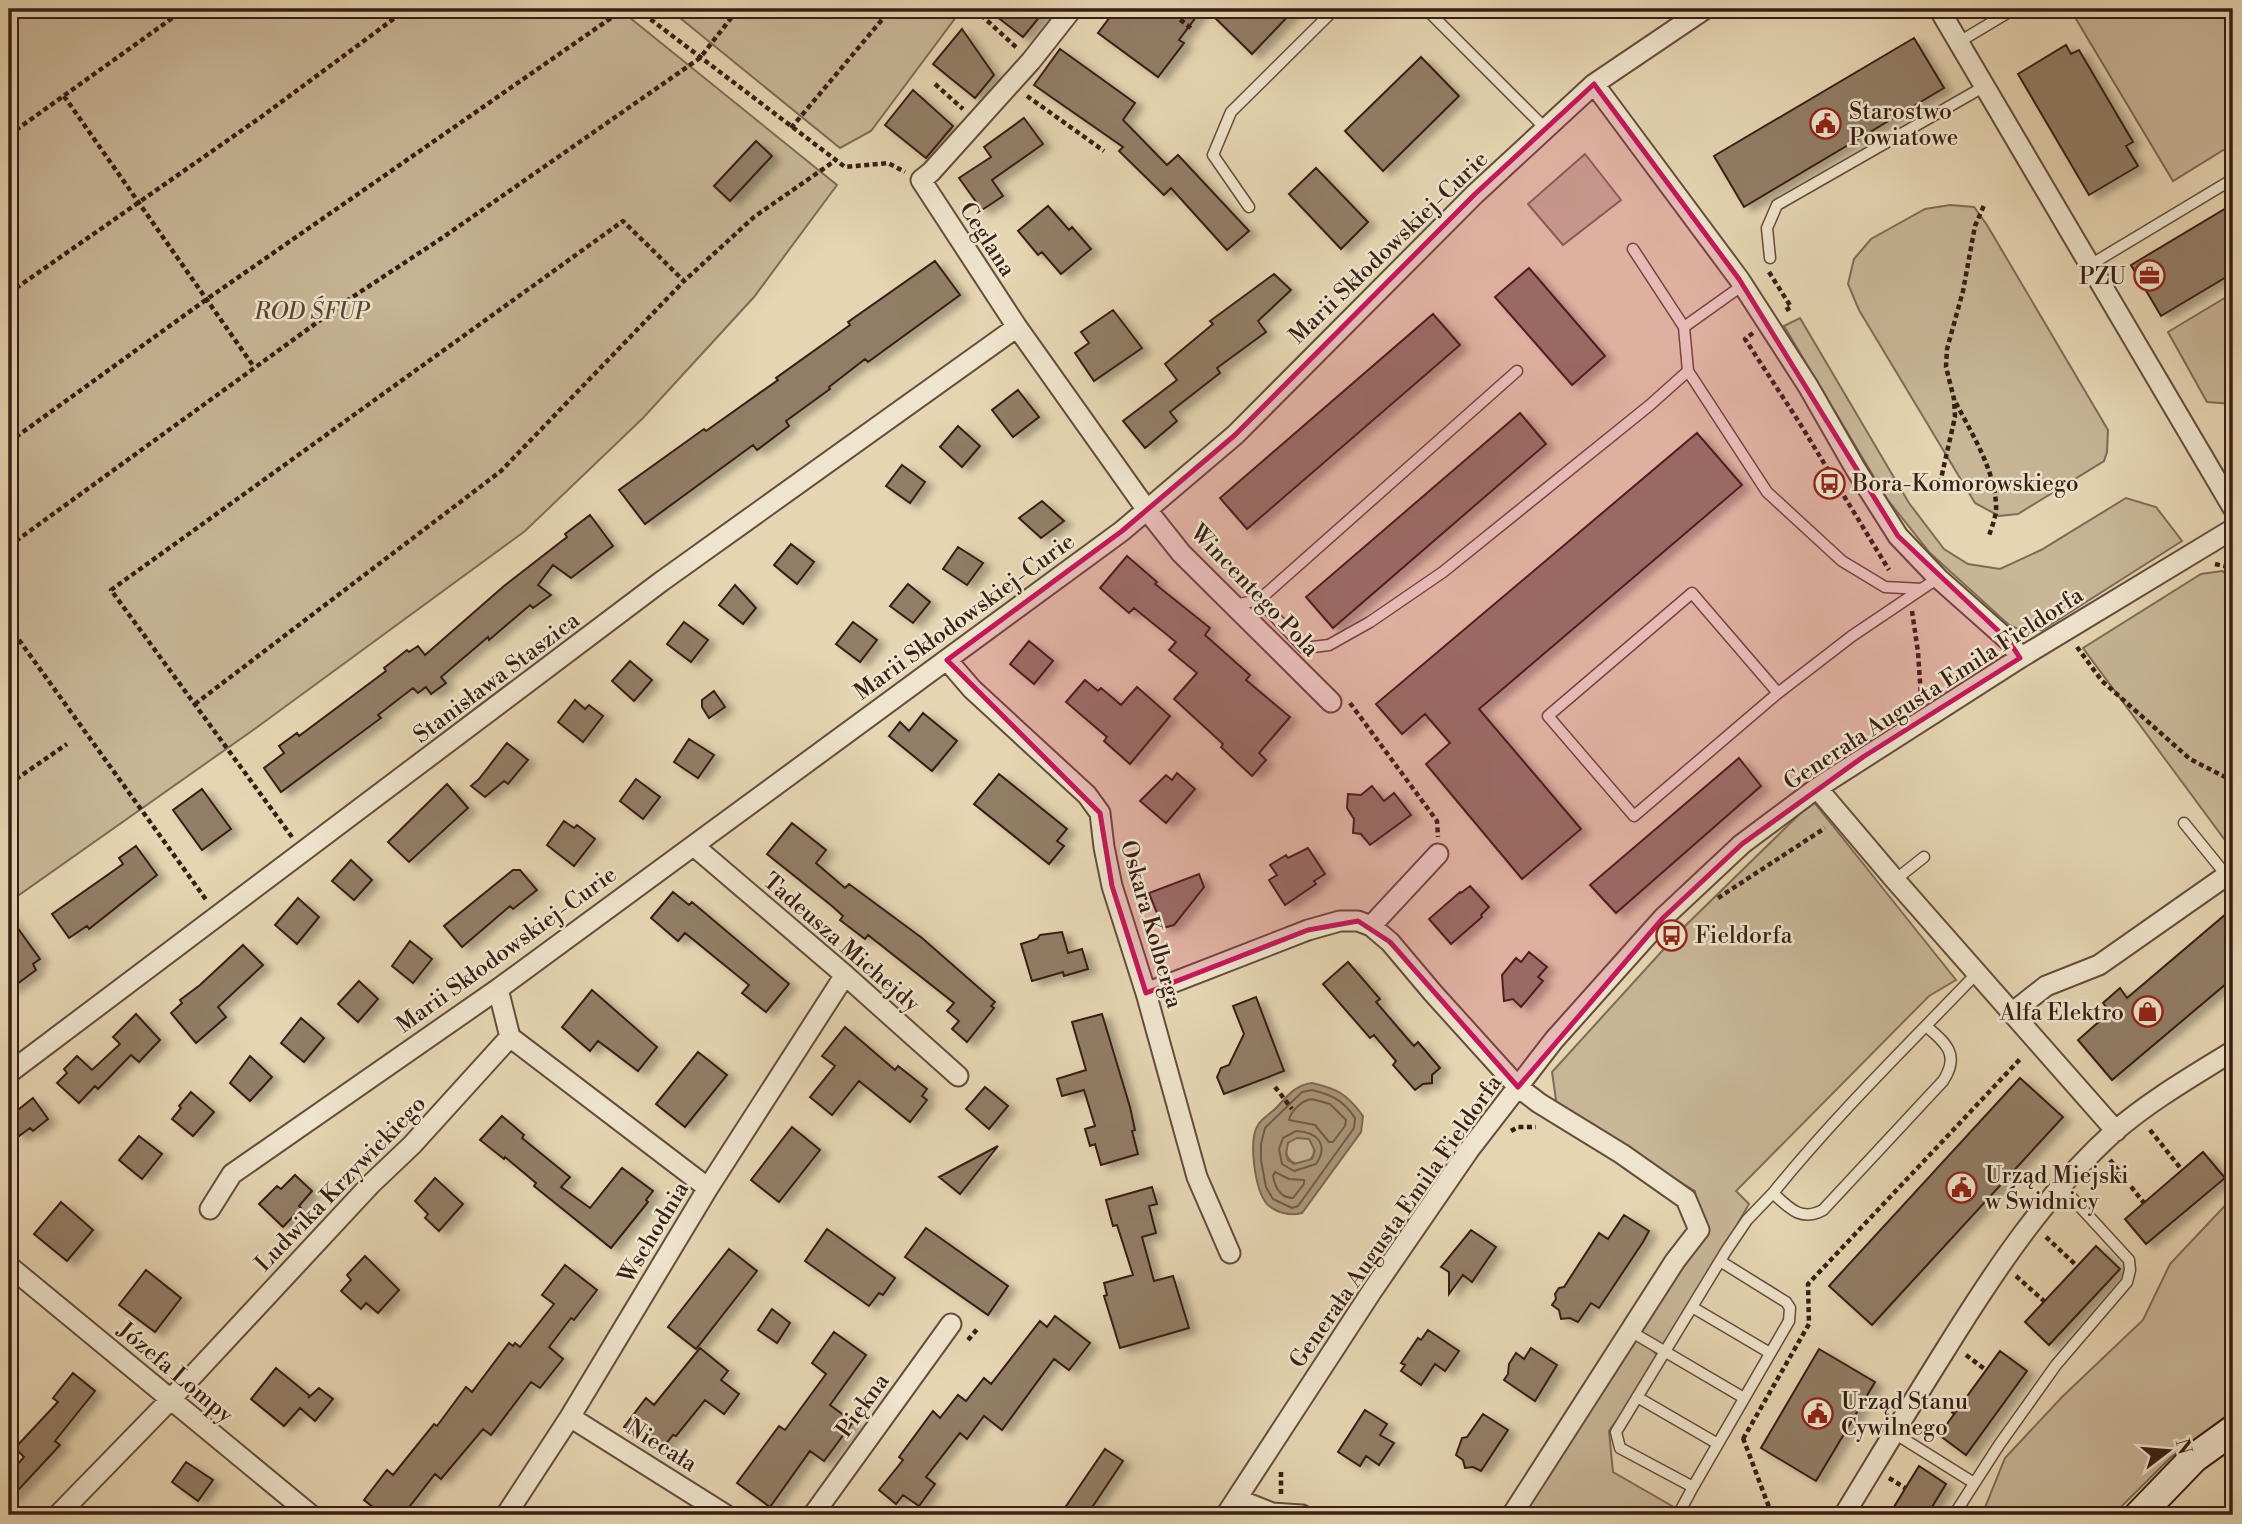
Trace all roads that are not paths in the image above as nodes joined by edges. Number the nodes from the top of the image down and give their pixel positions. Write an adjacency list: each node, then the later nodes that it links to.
1 (1072, 9): 17 (street, Ceglana)
2 (1335, 9): 12 (lane)
3 (1426, 9): 10 (lane)
4 (1705, 9): 8 (street, Marii Skłodowskiej-Curie)
5 (1939, 9): 7 (street)
6 (2014, 9): 7 (lane)
7 (1959, 42): 9 (street)
8 (1594, 84): 10 (street, Marii Skłodowskiej-Curie); 16 (street)
9 (1985, 86): 14 (lane); 15 (street)
10 (1546, 129): 22 (street, Marii Skłodowskiej-Curie)
11 (2233, 179): 15 (lane)
12 (1249, 207)
13 (1633, 249): 18 (lane)
14 (1770, 258)
15 (2090, 265): 21 (street)
16 (1743, 285): 18 (lane); 24 (street)
17 (1017, 327): 22 (street, Ceglana); 47 (street, Stanisława Staszica)
18 (1684, 327): 19 (lane)
19 (1688, 371): 24 (lane); 25 (lane)
20 (1517, 372): 25 (lane)
21 (2233, 508)
22 (1147, 510): 26 (street, Wincentego Pola); 28 (street, Marii Skłodowskiej-Curie)
23 (2233, 529): 27 (street, Generała Augusta Emila Fieldorfa)
24 (1930, 584): 27 (street); 29 (lane)
25 (1259, 600): 26 (lane)
26 (1234, 605): 30 (street, Wincentego Pola)
27 (2020, 658): 31 (street, Generała Augusta Emila Fieldorfa)
28 (947, 660): 33 (street, Marii Skłodowskiej-Curie); 42 (street, Oskara Kolberga)
29 (1778, 693): 29 (lane)
30 (1337, 698)
31 (1817, 788): 37 (street); 49 (street, Generała Augusta Emila Fieldorfa)
32 (2184, 823): 36 (lane)
33 (694, 846): 40 (street, Tadeusza Michejdy); 41 (street, Marii Skłodowskiej-Curie)
34 (1438, 854): 38 (street)
35 (1924, 857): 37 (lane)
36 (2230, 874): 43 (street)
37 (1895, 880): 39 (street)
38 (1371, 926): 42 (street); 49 (street)
39 (1977, 974): 43 (street); 44 (lane)
40 (845, 975): 48 (street, Tadeusza Michejdy); 52 (street, Wschodnia)
41 (498, 989): 45 (street); 54 (street, Marii Skłodowskiej-Curie)
42 (1146, 993): 55 (street, Oskara Kolberga)
43 (2013, 1012): 50 (street)
44 (1926, 1026): 53 (lane); 53 (lane)
45 (510, 1037): 52 (street); 65 (street, Ludwika Krzywickiego)
46 (2233, 1060): 50 (street)
47 (9, 1073)
48 (958, 1076)
49 (1518, 1087): 60 (street); 72 (street, Generała Augusta Emila Fieldorfa)
50 (2116, 1131): 51 (street)
51 (2060, 1186): 68 (street); 70 (lane)
52 (708, 1188): 66 (street, Wschodnia)
53 (1773, 1193): 56 (lane)
54 (210, 1209)
55 (1230, 1253)
56 (1720, 1261): 58 (lane); 62 (lane)
57 (9, 1266): 65 (street, Józefa Lompy)
58 (1692, 1307): 61 (lane); 62 (lane)
59 (951, 1324): 79 (street, Piękna)
60 (1630, 1331): 61 (lane); 82 (street)
61 (1665, 1351): 63 (lane); 64 (lane)
62 (1770, 1353): 64 (lane)
63 (1637, 1396): 69 (lane); 71 (lane)
64 (1744, 1398): 69 (lane)
65 (171, 1399): 73 (street, Józefa Lompy); 75 (street, Ludwika Krzywickiego)
66 (570, 1417): 77 (street, Wschodnia); 78 (street, Niecała)
67 (2233, 1430): 74 (street)
68 (1894, 1433): 70 (lane); 84 (street)
69 (1718, 1444): 71 (lane)
70 (1974, 1483): 85 (lane)
71 (1693, 1487): 83 (lane)
72 (1237, 1499): 80 (street, Generała Augusta Emila Fieldorfa); 81 (street)
73 (288, 1509): 76 (street, Józefa Lompy)
74 (2142, 1514)
75 (58, 1515)
76 (311, 1515)
77 (506, 1515)
78 (726, 1515)
79 (813, 1515)
80 (1226, 1515)
81 (1302, 1515)
82 (1512, 1515)
83 (1678, 1515)
84 (1844, 1515)
85 (1954, 1515)

